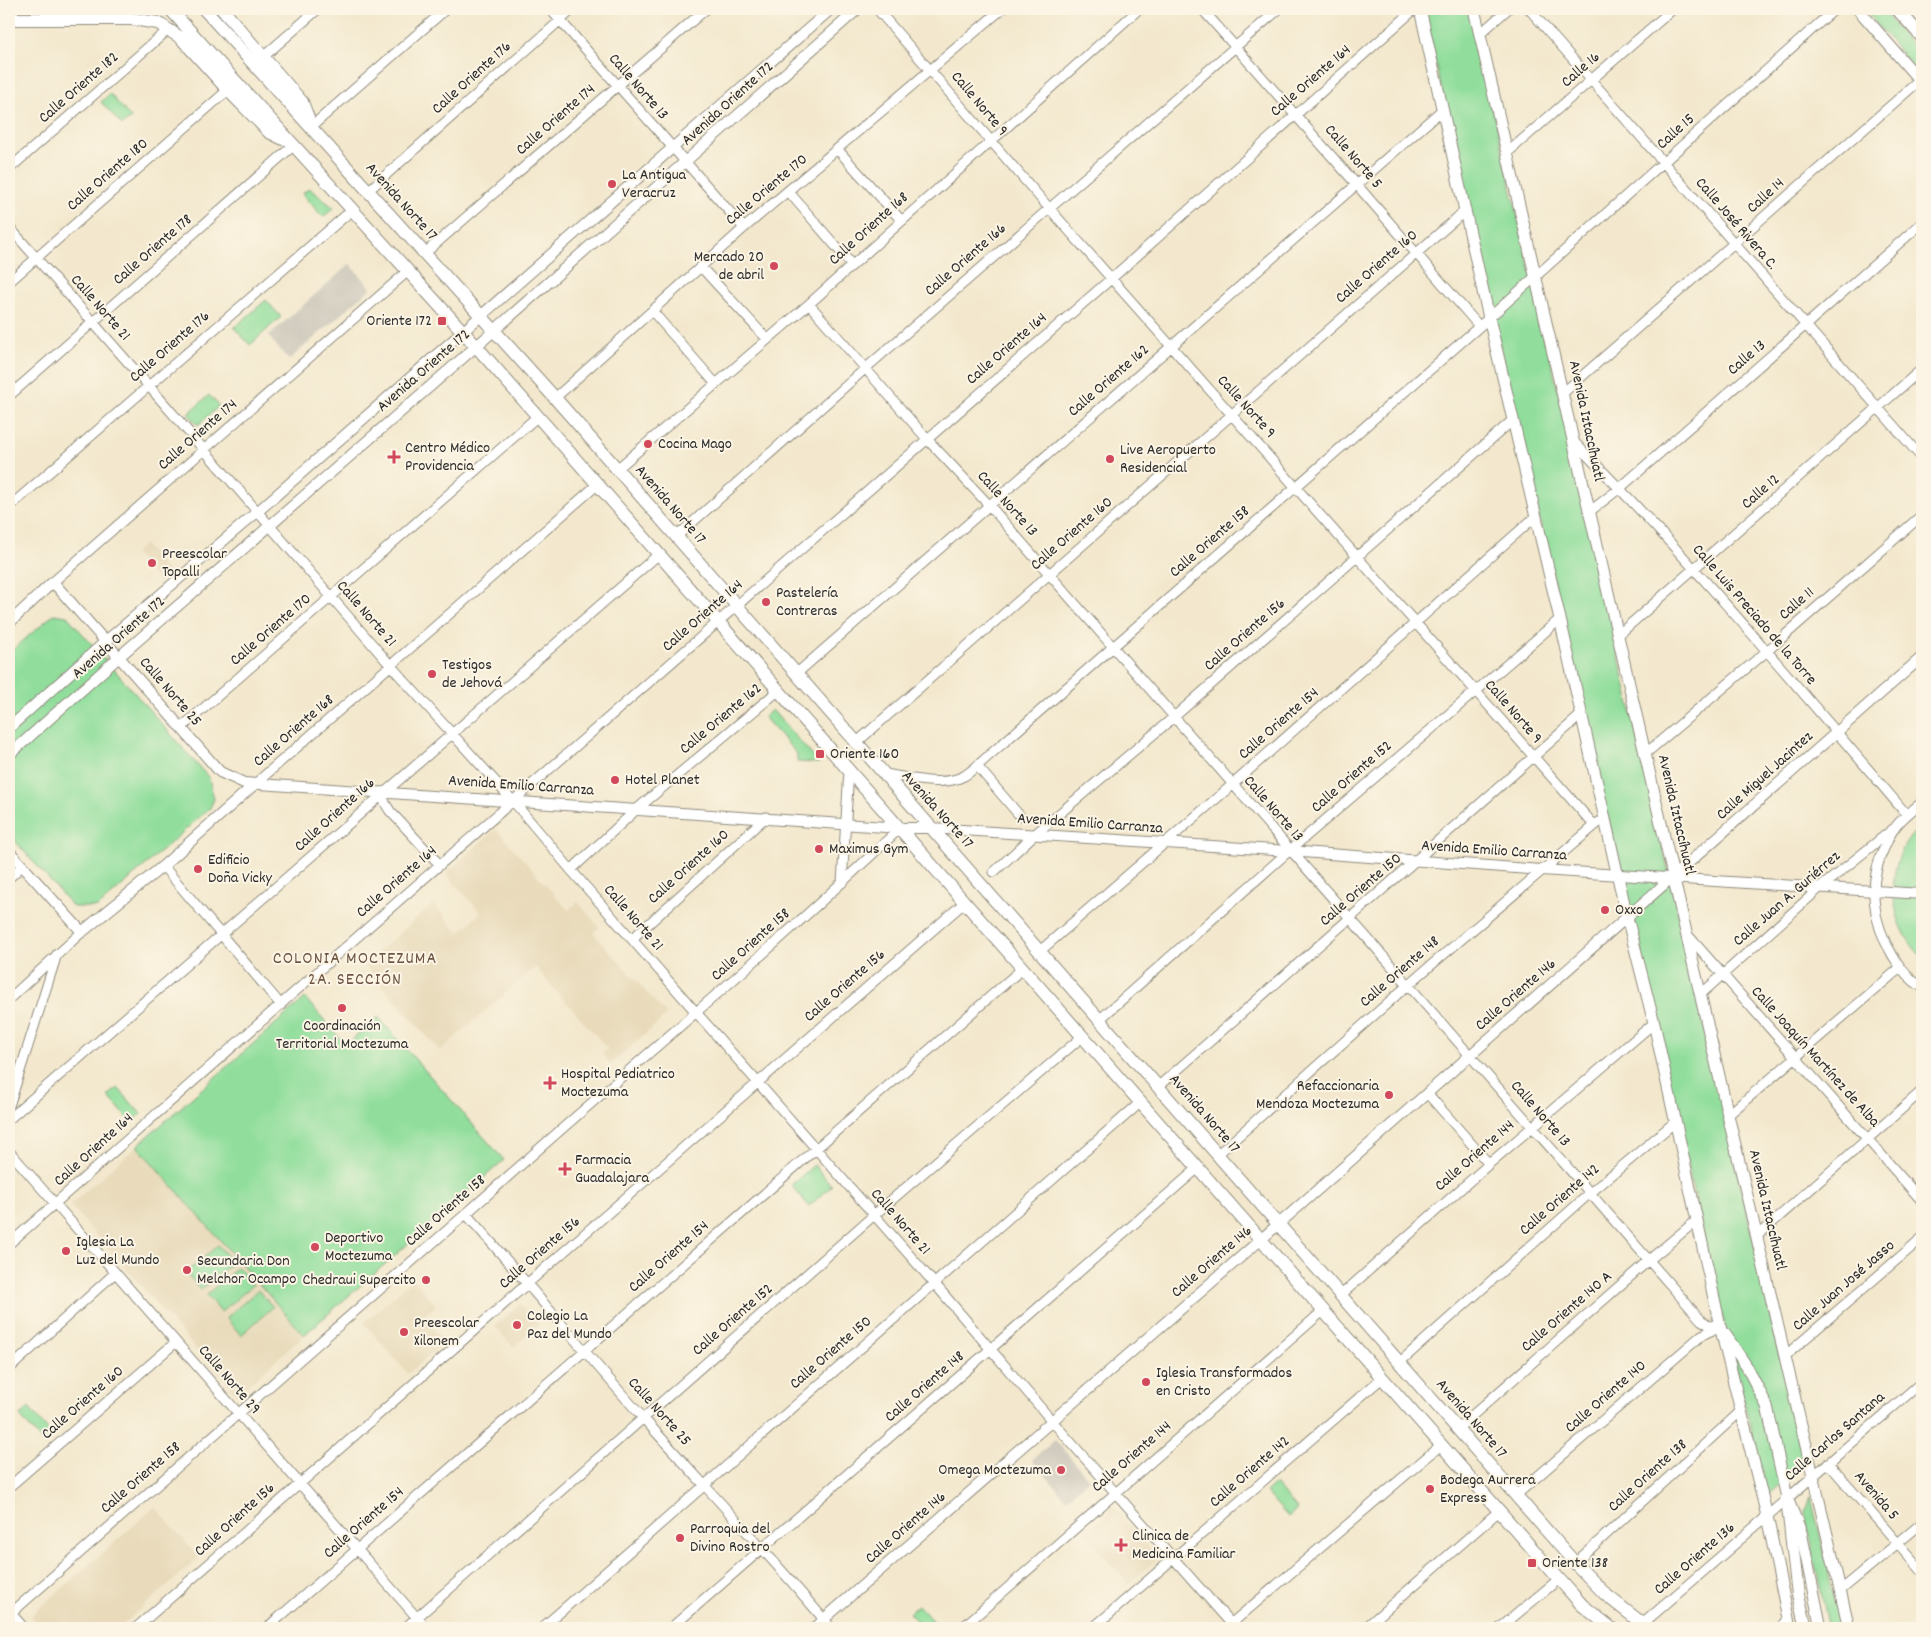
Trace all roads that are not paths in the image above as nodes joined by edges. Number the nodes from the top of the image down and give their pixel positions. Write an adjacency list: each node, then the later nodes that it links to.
1 (170, 9): 41 (main road)
2 (204, 9): 39 (main road, Avenida Norte 17)
3 (222, 9): 31 (main road)
4 (318, 9): 31 (street)
5 (446, 9): 39 (street)
6 (550, 9): 26 (street, Calle Norte 13)
7 (573, 9): 26 (street, Calle Oriente 176)
8 (706, 9): 35 (street, Calle Oriente 174)
9 (831, 9): 42 (street, Avenida Oriente 172)
10 (858, 9): 45 (street, Avenida Oriente 172)
11 (877, 9): 32 (street, Calle Norte 9)
12 (1002, 9): 32 (street, Calle Oriente 170)
13 (1140, 9): 40 (street, Calle Oriente 168)
14 (1202, 9): 30 (street, Calle Norte 5)
15 (1279, 9): 30 (street, Calle Oriente 166)
16 (1415, 9): 38 (street, Calle Oriente 164)
17 (1420, 9): 37 (main road)
18 (1474, 9): 28 (main road, Avenida Iztaccíhuatl)
19 (1508, 9): 28 (street)
20 (1529, 9): 33 (street, Calle José Rivera C.)
21 (1673, 9): 33 (street, Calle 16)
22 (1835, 9): 46 (street, Calle 15)
23 (1858, 9): 34 (main road)
24 (1897, 9): 29 (main road)
25 (9, 19): 27 (main road)
26 (560, 20): 35 (street, Calle Norte 13); 49 (street, Calle Oriente 176)
27 (169, 29): 36 (main road); 47 (street, Calle Oriente 182)
28 (1480, 34): 44 (main road, Avenida Iztaccíhuatl)
29 (1922, 37)
30 (1235, 47): 38 (street, Calle Norte 5); 51 (street, Calle Oriente 166)
31 (263, 57): 39 (main road)
32 (931, 70): 40 (street, Calle Norte 9); 43 (street, Calle Oriente 170)
33 (1592, 80): 44 (street, Calle 16); 46 (street, Calle José Rivera C.)
34 (1921, 81): 58 (street, Calle 14)
35 (618, 86): 42 (street, Calle Norte 13); 60 (street, Calle Oriente 174)
36 (228, 90): 41 (main road); 61 (street, Calle Oriente 180)
37 (1442, 110): 48 (street, Calle Oriente 162); 53 (main road)
38 (1295, 114): 48 (street, Calle Norte 5); 66 (street, Calle Oriente 164)
39 (311, 127): 49 (main road, Avenida Norte 17)
40 (990, 141): 51 (street, Calle Norte 9); 54 (street, Calle Oriente 168)
41 (294, 146): 52 (main road); 72 (street, Calle Oriente 178)
42 (672, 147): 45 (street, Calle Norte 13); 70 (street, Avenida Oriente 172)
43 (838, 150): 50 (street, Calle Oriente 170); 54 (street)
44 (1507, 153): 65 (main road, Avenida Iztaccíhuatl)
45 (686, 162): 57 (street, Calle Norte 13); 75 (street, Avenida Oriente 172)
46 (1663, 164): 58 (street, Calle José Rivera C.); 65 (street, Calle 15)
47 (9, 169)
48 (1358, 185): 59 (street, Calle Norte 5); 79 (street, Calle Oriente 162)
49 (369, 190): 60 (main road, Avenida Norte 17)
50 (788, 191): 57 (street, Calle Oriente 170); 62 (street)
51 (1049, 208): 66 (street, Calle Norte 9); 80 (street, Calle Oriente 166)
52 (352, 210): 64 (main road); 83 (street, Calle Oriente 176)
53 (1466, 210): 59 (street, Calle Oriente 160); 71 (main road)
54 (901, 220): 62 (street, Calle Oriente 168)
55 (1922, 224): 74 (street, Calle 13)
56 (9, 228): 61 (street, Calle Norte 21)
57 (744, 228): 63 (street, Calle Oriente 170)
58 (1734, 244): 74 (street, Calle José Rivera C.); 84 (street, Calle 14)
59 (1416, 252): 73 (street, Calle Norte 5); 88 (street, Calle Oriente 160)
60 (425, 253): 70 (main road, Avenida Norte 17)
61 (37, 258): 67 (street, Calle Oriente 180); 72 (street, Calle Norte 21)
62 (852, 265): 68 (street, Calle Oriente 168)
63 (701, 267): 69 (street, Calle Oriente 170); 77 (street)
64 (408, 271): 76 (main road); 93 (street, Calle Oriente 174)
65 (1536, 275): 71 (street, Calle Oriente 158); 84 (main road, Avenida Iztaccíhuatl)
66 (1112, 278): 79 (street, Calle Norte 9); 91 (street, Calle Oriente 164)
67 (9, 282)
68 (809, 304): 77 (street, Calle Oriente 168); 80 (street, Calle Norte 13)
69 (653, 312): 82 (street); 86 (street, Calle Oriente 170)
70 (481, 315): 75 (main road, Avenida Norte 17); 76 (street, Avenida Oriente 172)
71 (1489, 318): 73 (street, Calle Oriente 158); 90 (main road)
72 (92, 322): 83 (street, Calle Norte 21); 85 (street, Calle Oriente 178)
73 (1479, 326): 97 (street, Calle Oriente 158)
74 (1807, 326): 87 (street, Calle José Rivera C.); 98 (street, Calle 13)
75 (494, 330): 78 (street, Avenida Oriente 172); 86 (main road, Avenida Norte 17)
76 (463, 331): 78 (main road); 101 (street, Avenida Oriente 172)
77 (767, 339): 82 (street, Calle Oriente 168)
78 (476, 346): 89 (main road); 105 (street, Avenida Oriente 172)
79 (1172, 346): 88 (street, Calle Norte 9); 99 (street, Calle Oriente 162)
80 (866, 368): 91 (street, Calle Norte 13); 106 (street, Calle Oriente 166)
81 (1922, 369): 87 (street, Calle 12)
82 (716, 384): 95 (street, Calle Oriente 168)
83 (148, 385): 93 (street, Calle Norte 21); 100 (street, Calle Oriente 176)
84 (1563, 393): 92 (main road, Avenida Iztaccíhuatl)
85 (9, 396)
86 (555, 398): 95 (main road, Avenida Norte 17)
87 (1879, 408): 94 (street, Calle José Rivera C.); 109 (street, Calle 12)
88 (1232, 414): 97 (street, Calle Norte 9); 110 (street, Calle Oriente 160)
89 (538, 416): 96 (main road); 112 (street, Calle Oriente 170)
90 (1513, 420): 104 (main road); 108 (street, Calle Oriente 156)
91 (927, 439): 99 (street, Calle Norte 13); 113 (street, Calle Oriente 164)
92 (1573, 441): 98 (street, Calle Luis Preciado de la Torre); 102 (main road, Avenida Iztaccíhuatl)
93 (203, 450): 101 (street, Calle Norte 21); 111 (street, Calle Oriente 174)
94 (1922, 458)
95 (617, 470): 106 (main road, Avenida Norte 17)
96 (598, 484): 107 (main road); 124 (street, Calle Oriente 168)
97 (1296, 486): 108 (street, Calle Norte 9); 120 (street, Calle Oriente 158)
98 (1620, 488): 102 (street, Calle 13); 109 (street, Calle Luis Preciado de la Torre)
99 (989, 505): 110 (street, Calle Norte 13); 125 (street, Calle Oriente 162)
100 (9, 507)
101 (257, 512): 105 (street, Calle Norte 21); 119 (street, Avenida Oriente 172)
102 (1589, 512): 118 (main road, Avenida Iztaccíhuatl)
103 (1922, 515): 121 (street, Calle 11)
104 (1535, 517): 114 (main road); 117 (street, Calle Oriente 154)
105 (269, 527): 112 (street, Calle Norte 21); 122 (street, Avenida Oriente 172)
106 (676, 537): 113 (main road, Avenida Norte 17)
107 (659, 554): 115 (main road); 133 (street, Calle Oriente 166)
108 (1357, 556): 117 (street, Calle Norte 9); 129 (street, Calle Oriente 156)
109 (1694, 570): 118 (street, Calle 12); 121 (street, Calle Luis Preciado de la Torre)
110 (1048, 574): 120 (street, Calle Norte 13); 134 (street, Calle Oriente 160)
111 (53, 582): 116 (street, Calle Oriente 174); 119 (street, Calle Norte 25)
112 (331, 596): 124 (street, Calle Norte 21); 131 (street, Calle Oriente 170)
113 (736, 606): 115 (street, Calle Oriente 164); 125 (main road, Avenida Norte 17)
114 (1560, 618): 127 (street, Calle Oriente 152); 128 (main road)
115 (718, 622): 126 (main road); 144 (street, Calle Oriente 164)
116 (9, 623)
117 (1415, 624): 127 (street, Calle Norte 9); 142 (street, Calle Oriente 154)
118 (1618, 635): 135 (main road, Avenida Iztaccíhuatl)
119 (106, 641): 122 (street, Calle Norte 25); 130 (street, Avenida Oriente 172)
120 (1112, 648): 129 (street, Calle Norte 13); 138 (street, Calle Oriente 158)
121 (1766, 651): 132 (street, Calle Luis Preciado de la Torre); 135 (street, Calle 11)
122 (120, 656): 131 (street, Calle Norte 25); 136 (street, Avenida Oriente 172)
123 (1922, 658): 132 (street, Calle Miguel Jacintez)
124 (391, 666): 133 (street, Calle Norte 21); 141 (street, Calle Oriente 168)
125 (796, 674): 134 (main road, Avenida Norte 17)
126 (779, 690): 139 (main road); 146 (street, Calle Oriente 162)
127 (1474, 691): 137 (street, Calle Norte 9); 159 (street, Calle Oriente 152)
128 (1581, 715): 137 (street, Calle Oriente 150); 150 (main road)
129 (1174, 717): 142 (street, Calle Norte 13); 156 (street, Calle Oriente 156)
130 (9, 728)
131 (181, 728): 141 (street, Calle Norte 25)
132 (1837, 732): 147 (street, Calle Luis Preciado de la Torre); 168 (street, Calle Miguel Jacintez)
133 (450, 733): 143 (street, Calle Oriente 166); 144 (street, Calle Norte 21)
134 (856, 743): 140 (main road, Avenida Norte 17)
135 (1645, 754): 168 (main road, Avenida Iztaccíhuatl)
136 (9, 755)
137 (1533, 757): 152 (street, Calle Norte 9); 160 (street, Calle Oriente 150)
138 (977, 766): 140 (street, Calle Oriente 158); 148 (street)
139 (849, 770): 151 (street); 153 (main road)
140 (884, 774): 154 (main road, Avenida Norte 17)
141 (255, 784): 143 (street, Avenida Emilio Carranza); 163 (street, Calle Oriente 168)
142 (1232, 785): 157 (street, Calle Oriente 154); 159 (street, Calle Norte 13)
143 (382, 792): 144 (street, Avenida Emilio Carranza); 161 (street); 179 (street, Calle Oriente 166)
144 (513, 801): 146 (street, Avenida Emilio Carranza); 161 (street, Calle Oriente 164); 164 (street, Calle Norte 21)
145 (1922, 802): 147 (street)
146 (637, 809): 149 (street, Avenida Emilio Carranza); 164 (street, Calle Oriente 162)
147 (1907, 815): 155 (street)
148 (1020, 816)
149 (766, 818): 151 (street, Avenida Emilio Carranza); 180 (street, Calle Oriente 160)
150 (1605, 818): 152 (street, Calle Oriente 148); 167 (main road)
151 (845, 823): 153 (street, Avenida Emilio Carranza); 170 (street)
152 (1594, 825): 165 (street, Calle Oriente 148)
153 (900, 828): 154 (street, Avenida Emilio Carranza); 170 (street, Calle Oriente 158); 174 (main road)
154 (931, 828): 156 (street, Avenida Emilio Carranza); 181 (main road, Avenida Norte 17)
155 (1894, 829): 171 (street, Calle Juan A. Guriérrez); 172 (street)
156 (1034, 835): 157 (street, Avenida Emilio Carranza); 166 (street, Calle Oriente 156)
157 (1164, 844): 159 (street, Avenida Emilio Carranza); 181 (street, Calle Oriente 154)
158 (9, 851): 162 (street)
159 (1289, 851): 160 (street, Avenida Emilio Carranza); 176 (street, Calle Norte 13); 192 (street, Calle Oriente 152)
160 (1418, 860): 165 (street, Avenida Emilio Carranza); 176 (street, Calle Oriente 150)
161 (440, 865): 190 (street, Calle Oriente 164)
162 (22, 866): 169 (street); 177 (street)
163 (163, 866): 177 (street, Calle Oriente 168); 179 (street)
164 (571, 870): 180 (street, Calle Norte 21)
165 (1541, 870): 167 (street, Avenida Emilio Carranza); 186 (street, Calle Oriente 148)
166 (994, 872)
167 (1618, 875): 168 (street, Avenida Emilio Carranza); 175 (main road)
168 (1674, 877): 171 (street, Avenida Emilio Carranza); 175 (street, Calle Miguel Jacintez); 178 (main road, Avenida Iztaccíhuatl)
169 (9, 878)
170 (842, 884): 191 (street, Calle Oriente 158)
171 (1821, 887): 172 (street, Avenida Emilio Carranza); 185 (street, Calle Juan A. Guriérrez)
172 (1873, 891): 173 (street, Avenida Emilio Carranza); 184 (street)
173 (1922, 894)
174 (965, 902): 183 (main road); 197 (street, Calle Oriente 156)
175 (1627, 917): 193 (main road); 195 (street, Calle Oriente 146)
176 (1350, 919): 186 (street, Calle Norte 13); 198 (street, Calle Oriente 150)
177 (82, 932): 182 (street, Calle Oriente 168)
178 (1686, 933): 185 (street, Calle Joaquín Martínez de Alba); 188 (main road, Avenida Iztaccíhuatl)
179 (223, 935): 190 (street); 204 (street, Calle Oriente 166)
180 (632, 939): 191 (street, Calle Norte 21)
181 (1040, 952): 192 (main road, Avenida Norte 17)
182 (57, 954): 189 (street, Calle Oriente 168); 202 (street)
183 (1023, 968): 194 (main road); 208 (street, Calle Oriente 154)
184 (1900, 968): 187 (street); 196 (street)
185 (1723, 976): 188 (street, Calle Juan A. Guriérrez); 196 (street, Calle Joaquín Martínez de Alba)
186 (1408, 985): 195 (street, Calle Norte 13); 210 (street, Calle Oriente 148)
187 (1922, 987)
188 (1701, 994): 203 (main road, Avenida Iztaccíhuatl)
189 (9, 999)
190 (281, 1005): 215 (street, Calle Oriente 164)
191 (697, 1013): 197 (street, Calle Norte 21); 216 (street, Calle Oriente 158)
192 (1099, 1020): 198 (main road, Avenida Norte 17)
193 (1654, 1022): 205 (main road); 206 (street, Calle Oriente 144)
194 (1083, 1036): 201 (main road); 217 (street, Calle Oriente 152)
195 (1469, 1056): 200 (street, Calle Oriente 146); 206 (street, Calle Norte 13)
196 (1795, 1058): 203 (street); 207 (street, Calle Joaquín Martínez de Alba)
197 (758, 1082): 208 (street, Calle Norte 21); 226 (street, Calle Oriente 156)
198 (1158, 1086): 210 (main road, Avenida Norte 17)
199 (1922, 1092): 207 (street)
200 (1427, 1093): 211 (street); 219 (street, Calle Oriente 146)
201 (1141, 1102): 212 (main road); 227 (street, Calle Oriente 150)
202 (9, 1106)
203 (1728, 1115): 220 (main road, Avenida Iztaccíhuatl)
204 (9, 1119)
205 (1675, 1122): 213 (street, Calle Oriente 142); 218 (main road)
206 (1532, 1127): 211 (street, Calle Oriente 144); 213 (street, Calle Norte 13)
207 (1868, 1139): 214 (street, Calle Joaquín Martínez de Alba); 220 (street)
208 (815, 1148): 217 (street, Calle Norte 21); 232 (street, Calle Oriente 154)
209 (9, 1151): 215 (street, Calle Norte 29)
210 (1218, 1154): 219 (main road, Avenida Norte 17)
211 (1489, 1164): 228 (street, Calle Oriente 144)
212 (1198, 1168): 222 (main road); 233 (street, Calle Oriente 148)
213 (1589, 1194): 224 (street, Calle Norte 13); 235 (street, Calle Oriente 142)
214 (1922, 1201)
215 (55, 1204): 223 (street, Calle Oriente 164); 225 (street, Calle Norte 29)
216 (466, 1214): 226 (street, Calle Norte 25); 240 (street, Calle Oriente 158)
217 (874, 1215): 227 (street, Calle Norte 21); 241 (street, Calle Oriente 152)
218 (1697, 1220): 224 (street, Calle Oriente 140 A); 230 (main road)
219 (1278, 1224): 222 (street, Calle Oriente 146); 228 (main road, Avenida Norte 17)
220 (1757, 1236): 234 (main road, Avenida Iztaccíhuatl)
221 (1922, 1238): 234 (street, Calle Juan José Jasso)
222 (1261, 1239): 229 (main road); 242 (street, Calle Oriente 146)
223 (9, 1244)
224 (1649, 1260): 230 (street, Calle Norte 13); 243 (street, Calle Oriente 140 A)
225 (115, 1273): 231 (street, Calle Norte 29); 236 (street)
226 (528, 1283): 232 (street, Calle Norte 25); 247 (street, Calle Oriente 156)
227 (934, 1283): 233 (street, Calle Norte 21); 248 (street, Calle Oriente 150)
228 (1340, 1294): 235 (main road, Avenida Norte 17)
229 (1324, 1310): 237 (main road); 250 (street, Calle Oriente 144)
230 (1720, 1326): 239 (main road); 251 (street, Calle Oriente 140); 252 (main road)
231 (176, 1342): 240 (street, Calle Norte 29); 249 (street, Calle Oriente 160)
232 (585, 1350): 241 (street, Calle Norte 25); 257 (street, Calle Oriente 154)
233 (991, 1350): 242 (street, Calle Norte 21); 258 (street, Calle Oriente 148)
234 (1785, 1356): 246 (main road, Avenida Iztaccíhuatl)
235 (1400, 1362): 243 (main road, Avenida Norte 17)
236 (9, 1369)
237 (1382, 1378): 244 (main road); 259 (street, Calle Oriente 142)
238 (1922, 1382): 245 (street, Calle Carlos Santana)
239 (1741, 1411): 254 (main road); 260 (street, Calle Oriente 138)
240 (238, 1413): 247 (street, Calle Norte 29); 264 (street, Calle Oriente 158)
241 (644, 1419): 248 (street, Calle Norte 25); 265 (street, Calle Oriente 152)
242 (1052, 1422): 250 (street, Calle Norte 21); 266 (street, Calle Oriente 146)
243 (1458, 1428): 251 (main road, Avenida Norte 17)
244 (1441, 1445): 253 (main road); 268 (street)
245 (1828, 1462): 246 (street, Calle Carlos Santana); 256 (street, Avenida 5)
246 (1812, 1476): 252 (street, Calle Carlos Santana); 263 (main road, Avenida Iztaccíhuatl)
247 (300, 1483): 257 (street, Calle Norte 29); 271 (street, Calle Oriente 156)
248 (705, 1485): 258 (street, Calle Norte 25); 275 (street, Calle Oriente 150)
249 (9, 1487)
250 (1114, 1492): 259 (street, Calle Norte 21); 279 (street, Calle Oriente 144)
251 (1516, 1494): 260 (main road, Avenida Norte 17)
252 (1787, 1498): 254 (street, Calle Carlos Santana); 284 (main road); 285 (main road)
253 (1499, 1511): 262 (main road); 281 (street)
254 (1768, 1516): 267 (main road); 269 (street, Calle Oriente 136)
255 (1922, 1523): 256 (street)
256 (1899, 1544): 261 (street, Avenida 5); 263 (street)
257 (357, 1549): 265 (street, Calle Norte 29); 272 (street, Calle Oriente 154)
258 (761, 1549): 266 (street, Calle Norte 25); 276 (street, Calle Oriente 148)
259 (1174, 1558): 268 (street, Calle Norte 21); 280 (street, Calle Oriente 142)
260 (1575, 1562): 269 (main road, Avenida Norte 17)
261 (1922, 1571)
262 (1559, 1579): 282 (street); 283 (main road)
263 (1841, 1590): 286 (main road, Avenida Iztaccíhuatl)
264 (9, 1613): 270 (street)
265 (417, 1618): 273 (street, Calle Oriente 152); 274 (street, Calle Norte 29)
266 (824, 1620): 277 (street, Calle Oriente 146); 278 (street, Calle Norte 25)
267 (1786, 1625)
268 (1234, 1626)
269 (1643, 1627)
270 (24, 1628)
271 (136, 1628)
272 (267, 1628)
273 (405, 1628)
274 (426, 1628)
275 (542, 1628)
276 (671, 1628)
277 (814, 1628)
278 (831, 1628)
279 (962, 1628)
280 (1093, 1628)
281 (1365, 1628)
282 (1500, 1628)
283 (1611, 1628)
284 (1806, 1628)
285 (1821, 1628)
286 (1849, 1628)

